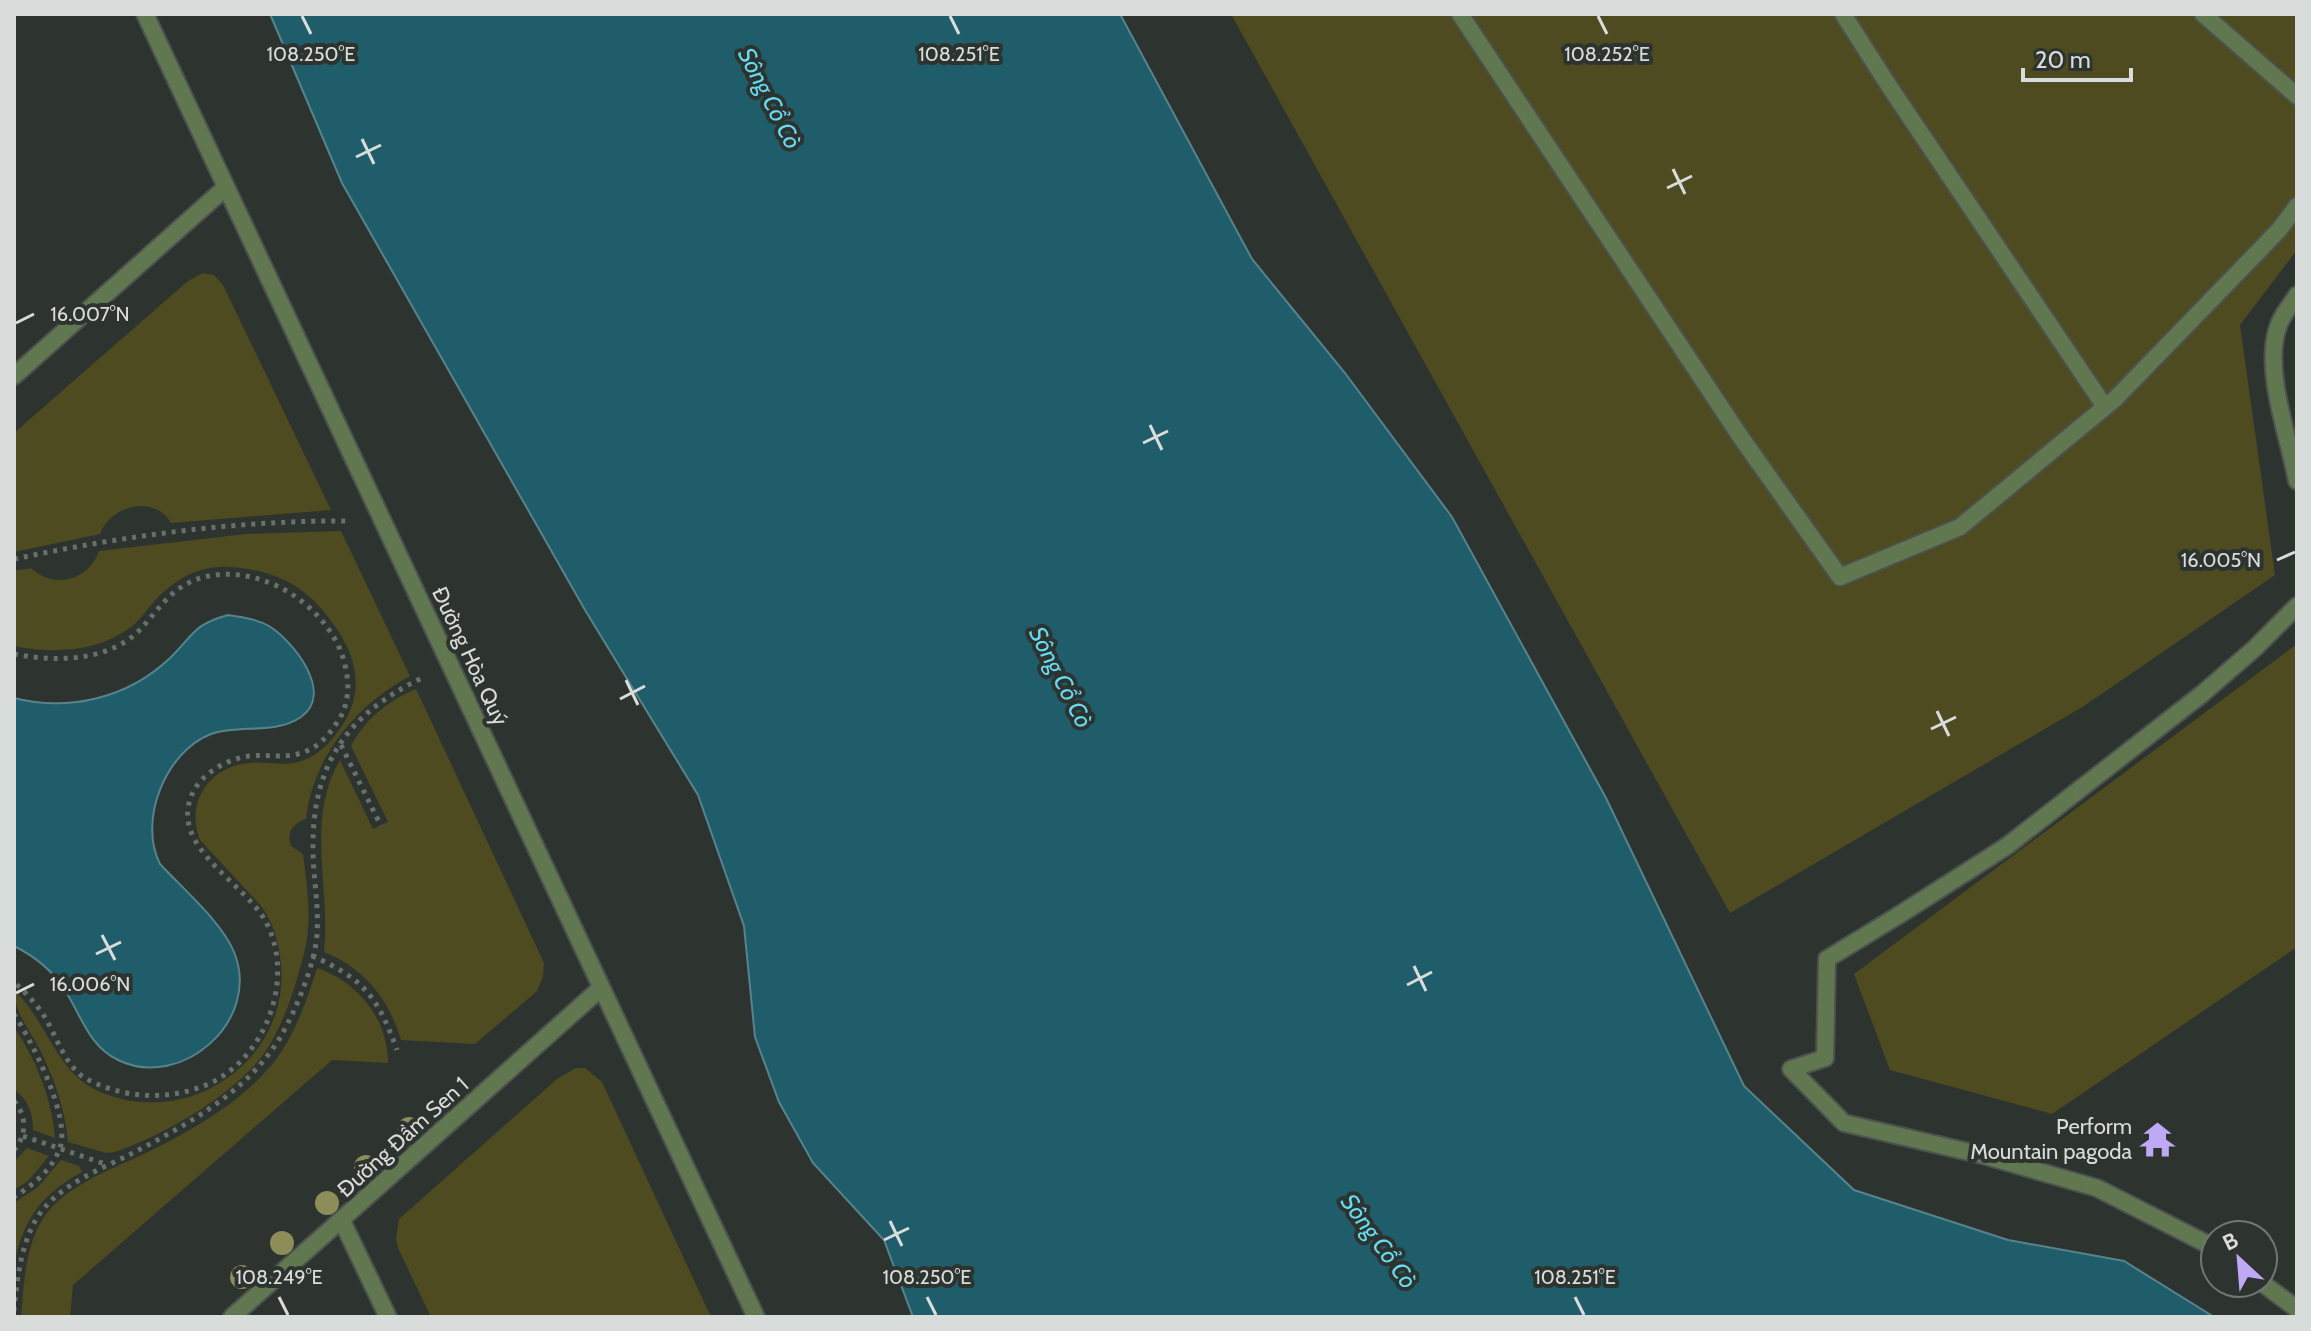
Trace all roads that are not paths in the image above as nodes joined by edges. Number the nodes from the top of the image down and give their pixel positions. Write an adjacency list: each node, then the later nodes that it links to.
1 (145, 14): 6 (street, Đường Hòa Quý)
2 (1460, 14): 10 (street)
3 (1843, 14): 10 (street)
4 (2203, 14): 5 (street)
5 (2297, 96)
6 (225, 188): 9 (street); 13 (street, Đường Hòa Quý)
7 (2297, 206): 10 (street)
8 (2297, 295): 11 (street)
9 (14, 376)
10 (2105, 407)
11 (2297, 481)
12 (2297, 606): 15 (street)
13 (601, 988): 14 (street, Đường Đầm Sen 1); 20 (street, Đường Hòa Quý)
14 (342, 1221): 18 (street, Đường Đầm Sen 1); 19 (street)
15 (2199, 1240)
16 (2279, 1296): 17 (street)
17 (2297, 1309)
18 (232, 1317)
19 (388, 1317)
20 (756, 1317)

